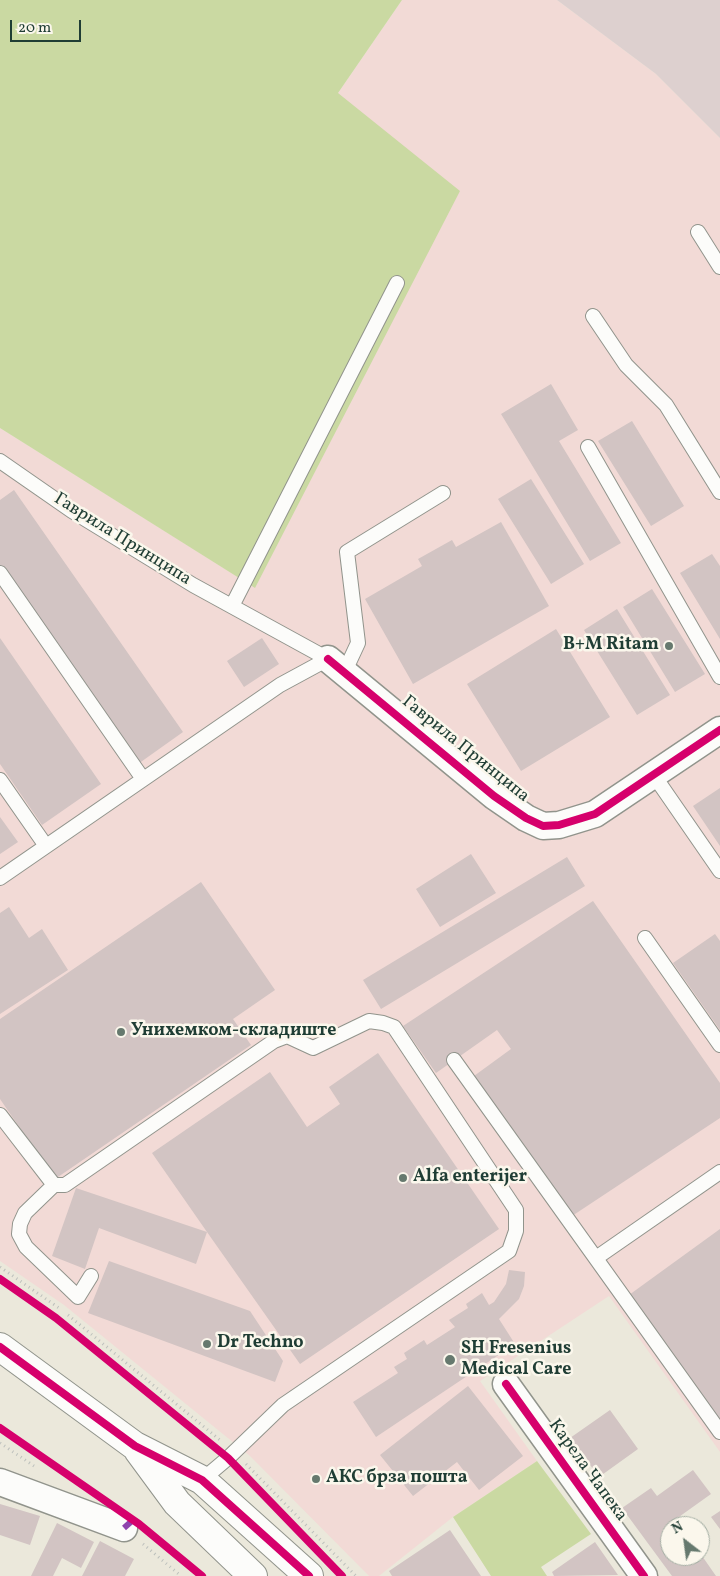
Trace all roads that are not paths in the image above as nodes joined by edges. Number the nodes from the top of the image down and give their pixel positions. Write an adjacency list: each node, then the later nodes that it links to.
1 (698, 232): 2 (lane)
2 (720, 267)
3 (397, 283): 10 (lane)
4 (593, 316): 7 (lane)
5 (588, 447): 12 (lane)
6 (0, 461): 10 (lane, Гаврила Принципа)
7 (720, 492)
8 (444, 493): 11 (lane)
9 (0, 572): 15 (lane)
10 (232, 606): 11 (lane, Гаврила Принципа)
11 (336, 665): 14 (street, Гаврила Принципа); 15 (lane)
12 (720, 678)
13 (720, 730): 14 (street, Гаврила Принципа)
14 (653, 774): 18 (lane)
15 (143, 779): 17 (lane)
16 (0, 780): 17 (lane)
17 (46, 846): 19 (lane)
18 (720, 871)
19 (0, 878)
20 (645, 938): 21 (lane)
21 (720, 1045)
22 (454, 1060): 26 (lane)
23 (0, 1115): 25 (lane)
24 (720, 1172): 26 (lane)
25 (54, 1185): 27 (lane); 32 (lane)
26 (596, 1258): 30 (lane)
27 (91, 1276)
28 (0, 1347): 31 (street)
29 (506, 1384): 37 (street, Карела Чапека)
30 (720, 1432)
31 (135, 1446): 32 (street); 35 (street)
32 (202, 1480): 36 (street)
33 (0, 1482): 34 (street)
34 (124, 1528)
35 (253, 1576)
36 (309, 1576)
37 (644, 1576)

